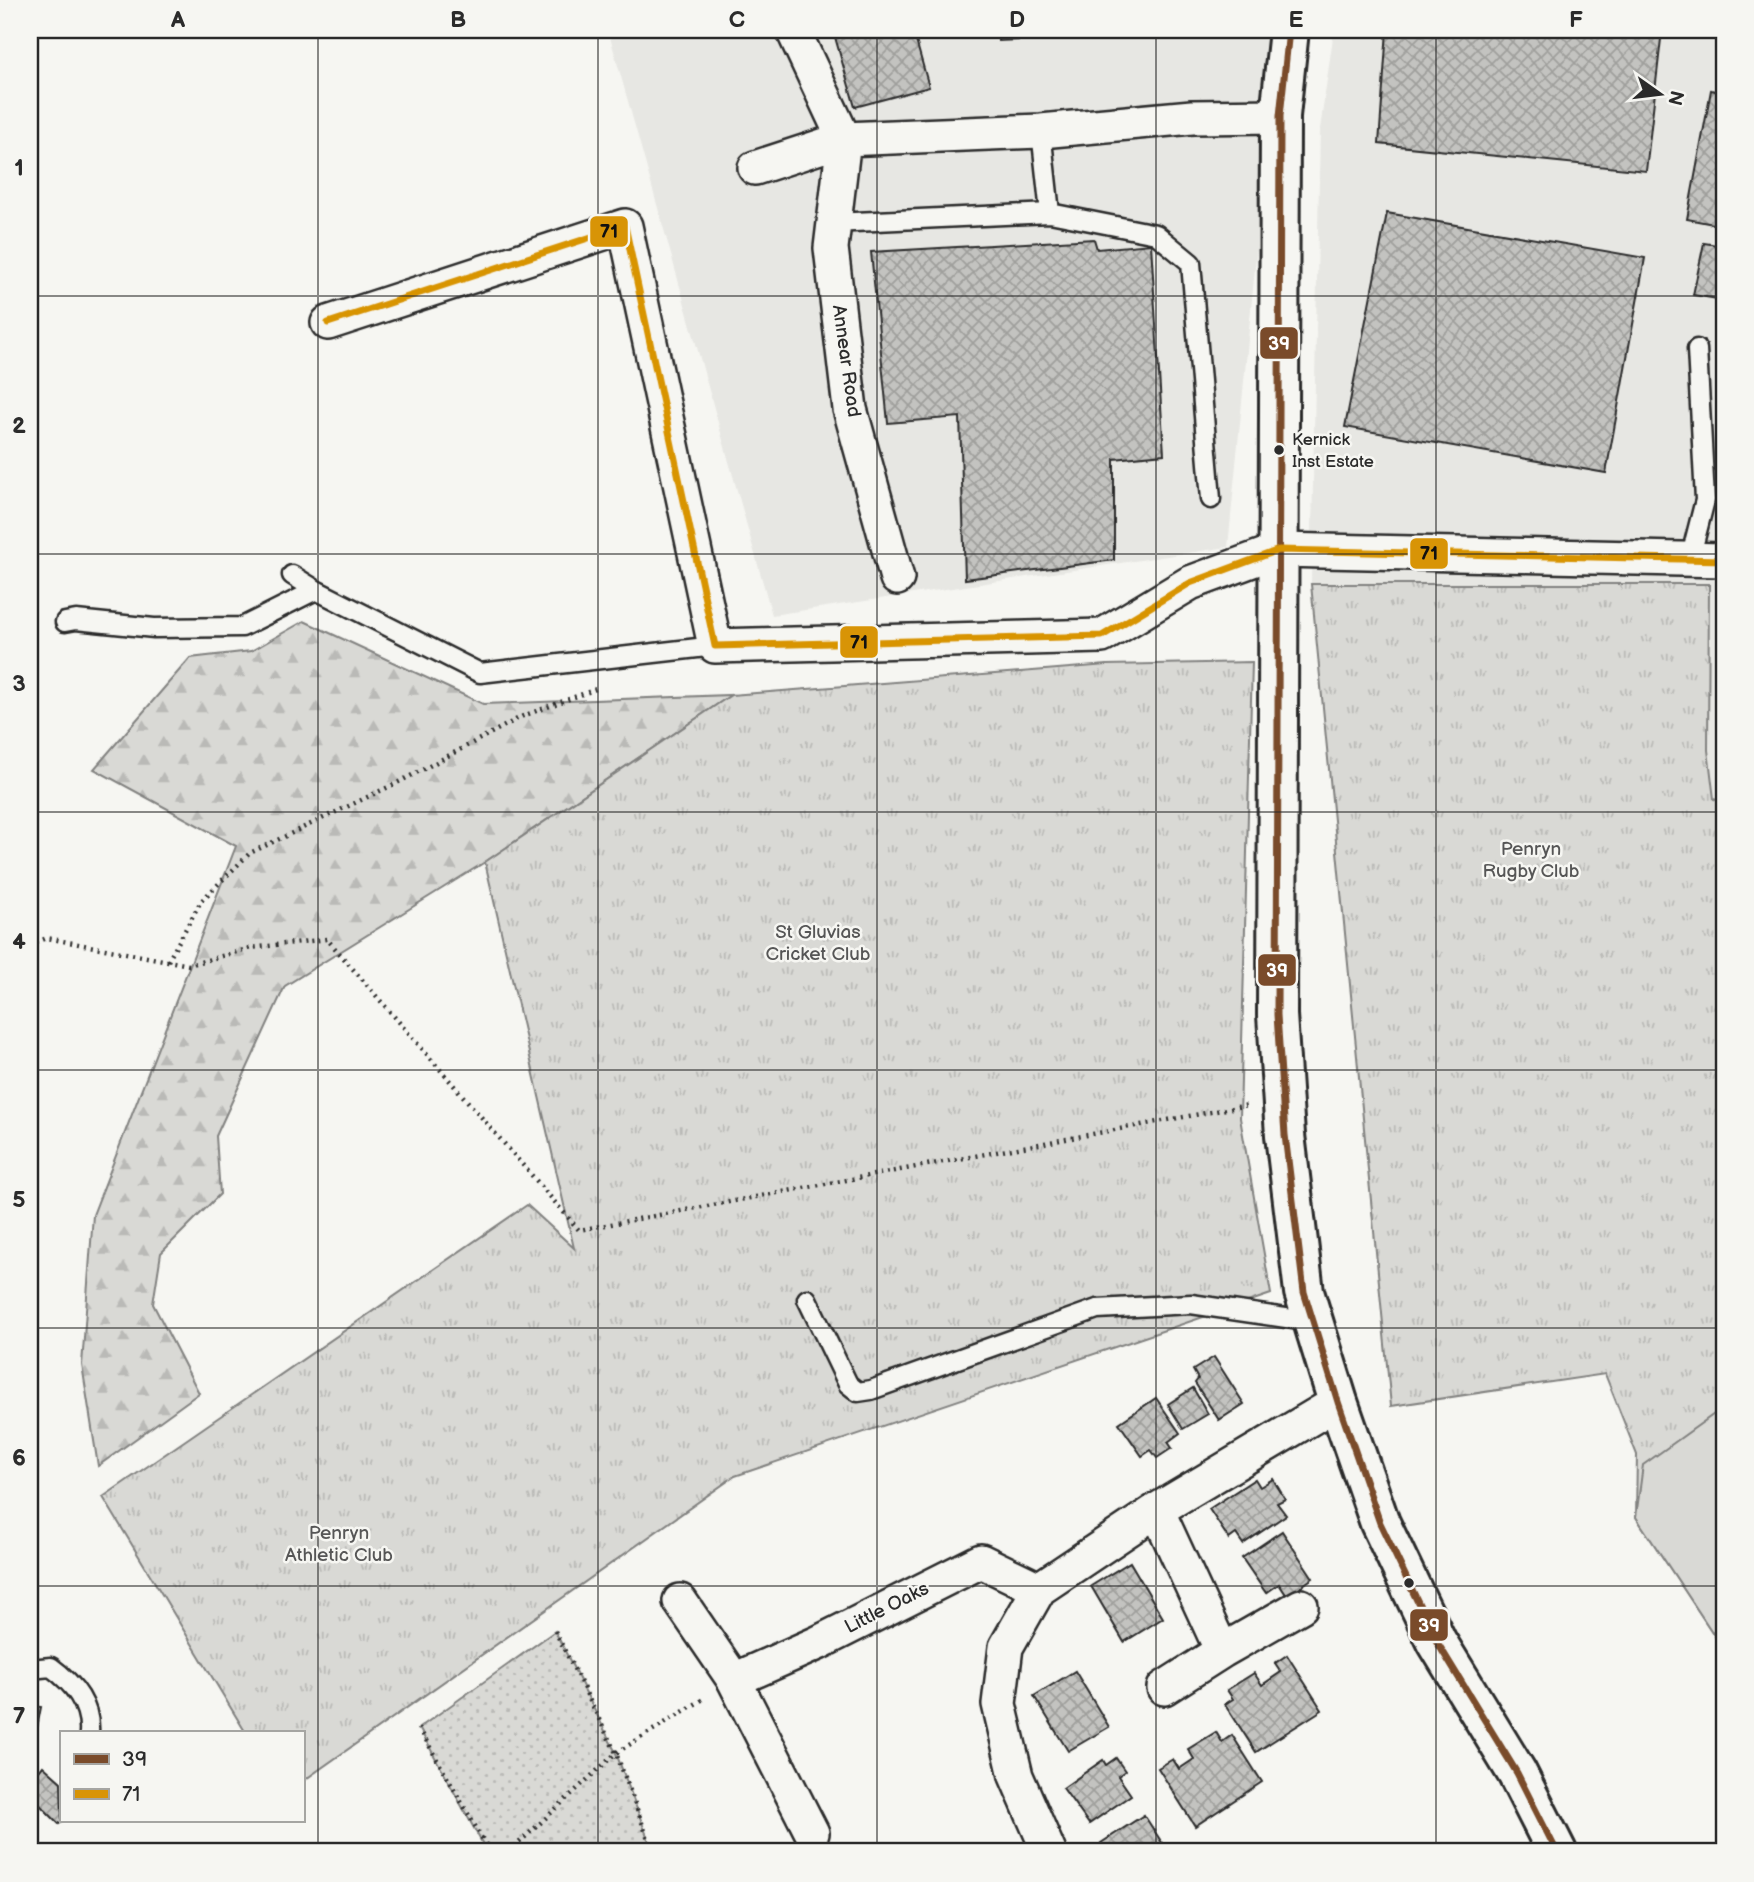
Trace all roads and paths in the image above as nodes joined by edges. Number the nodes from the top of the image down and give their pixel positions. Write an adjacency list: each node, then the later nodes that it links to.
1 (793, 30): 5 (street)
2 (1289, 30): 3 (street)
3 (1280, 116): 4 (street); 12 (street)
4 (1041, 131): 5 (street); 7 (lane)
5 (844, 139): 6 (street); 8 (street, Annear Road)
6 (755, 168)
7 (1050, 213): 8 (lane); 11 (lane)
8 (833, 223): 16 (street, Annear Road)
9 (328, 323): 19 (street)
10 (1696, 349): 13 (lane)
11 (1211, 499)
12 (1279, 550): 13 (street); 19 (street); 23 (street)
13 (1690, 559): 14 (street)
14 (1724, 560)
15 (292, 575): 17 (lane)
16 (897, 578)
17 (316, 590): 18 (lane); 19 (lane)
18 (65, 622)
19 (715, 646)
20 (598, 688): 22 (path)
21 (30, 945): 22 (path)
22 (168, 961): 23 (path)
23 (1283, 1098): 25 (street)
24 (807, 1299): 25 (lane)
25 (1313, 1322): 26 (street)
26 (1338, 1402): 27 (street); 44 (street)
27 (1157, 1510): 28 (street); 32 (street)
28 (1039, 1589): 34 (street, Little Oaks); 43 (street)
29 (680, 1601): 34 (street)
30 (1301, 1606): 32 (street)
31 (555, 1631): 38 (path)
32 (1223, 1651): 35 (street)
33 (30, 1670): 37 (lane)
34 (734, 1680): 38 (path); 39 (street)
35 (1164, 1688)
36 (419, 1728): 40 (path)
37 (89, 1731)
38 (616, 1753): 41 (path); 42 (path)
39 (812, 1833)
40 (490, 1852)
41 (509, 1852)
42 (653, 1852)
43 (1049, 1852)
44 (1557, 1852)

